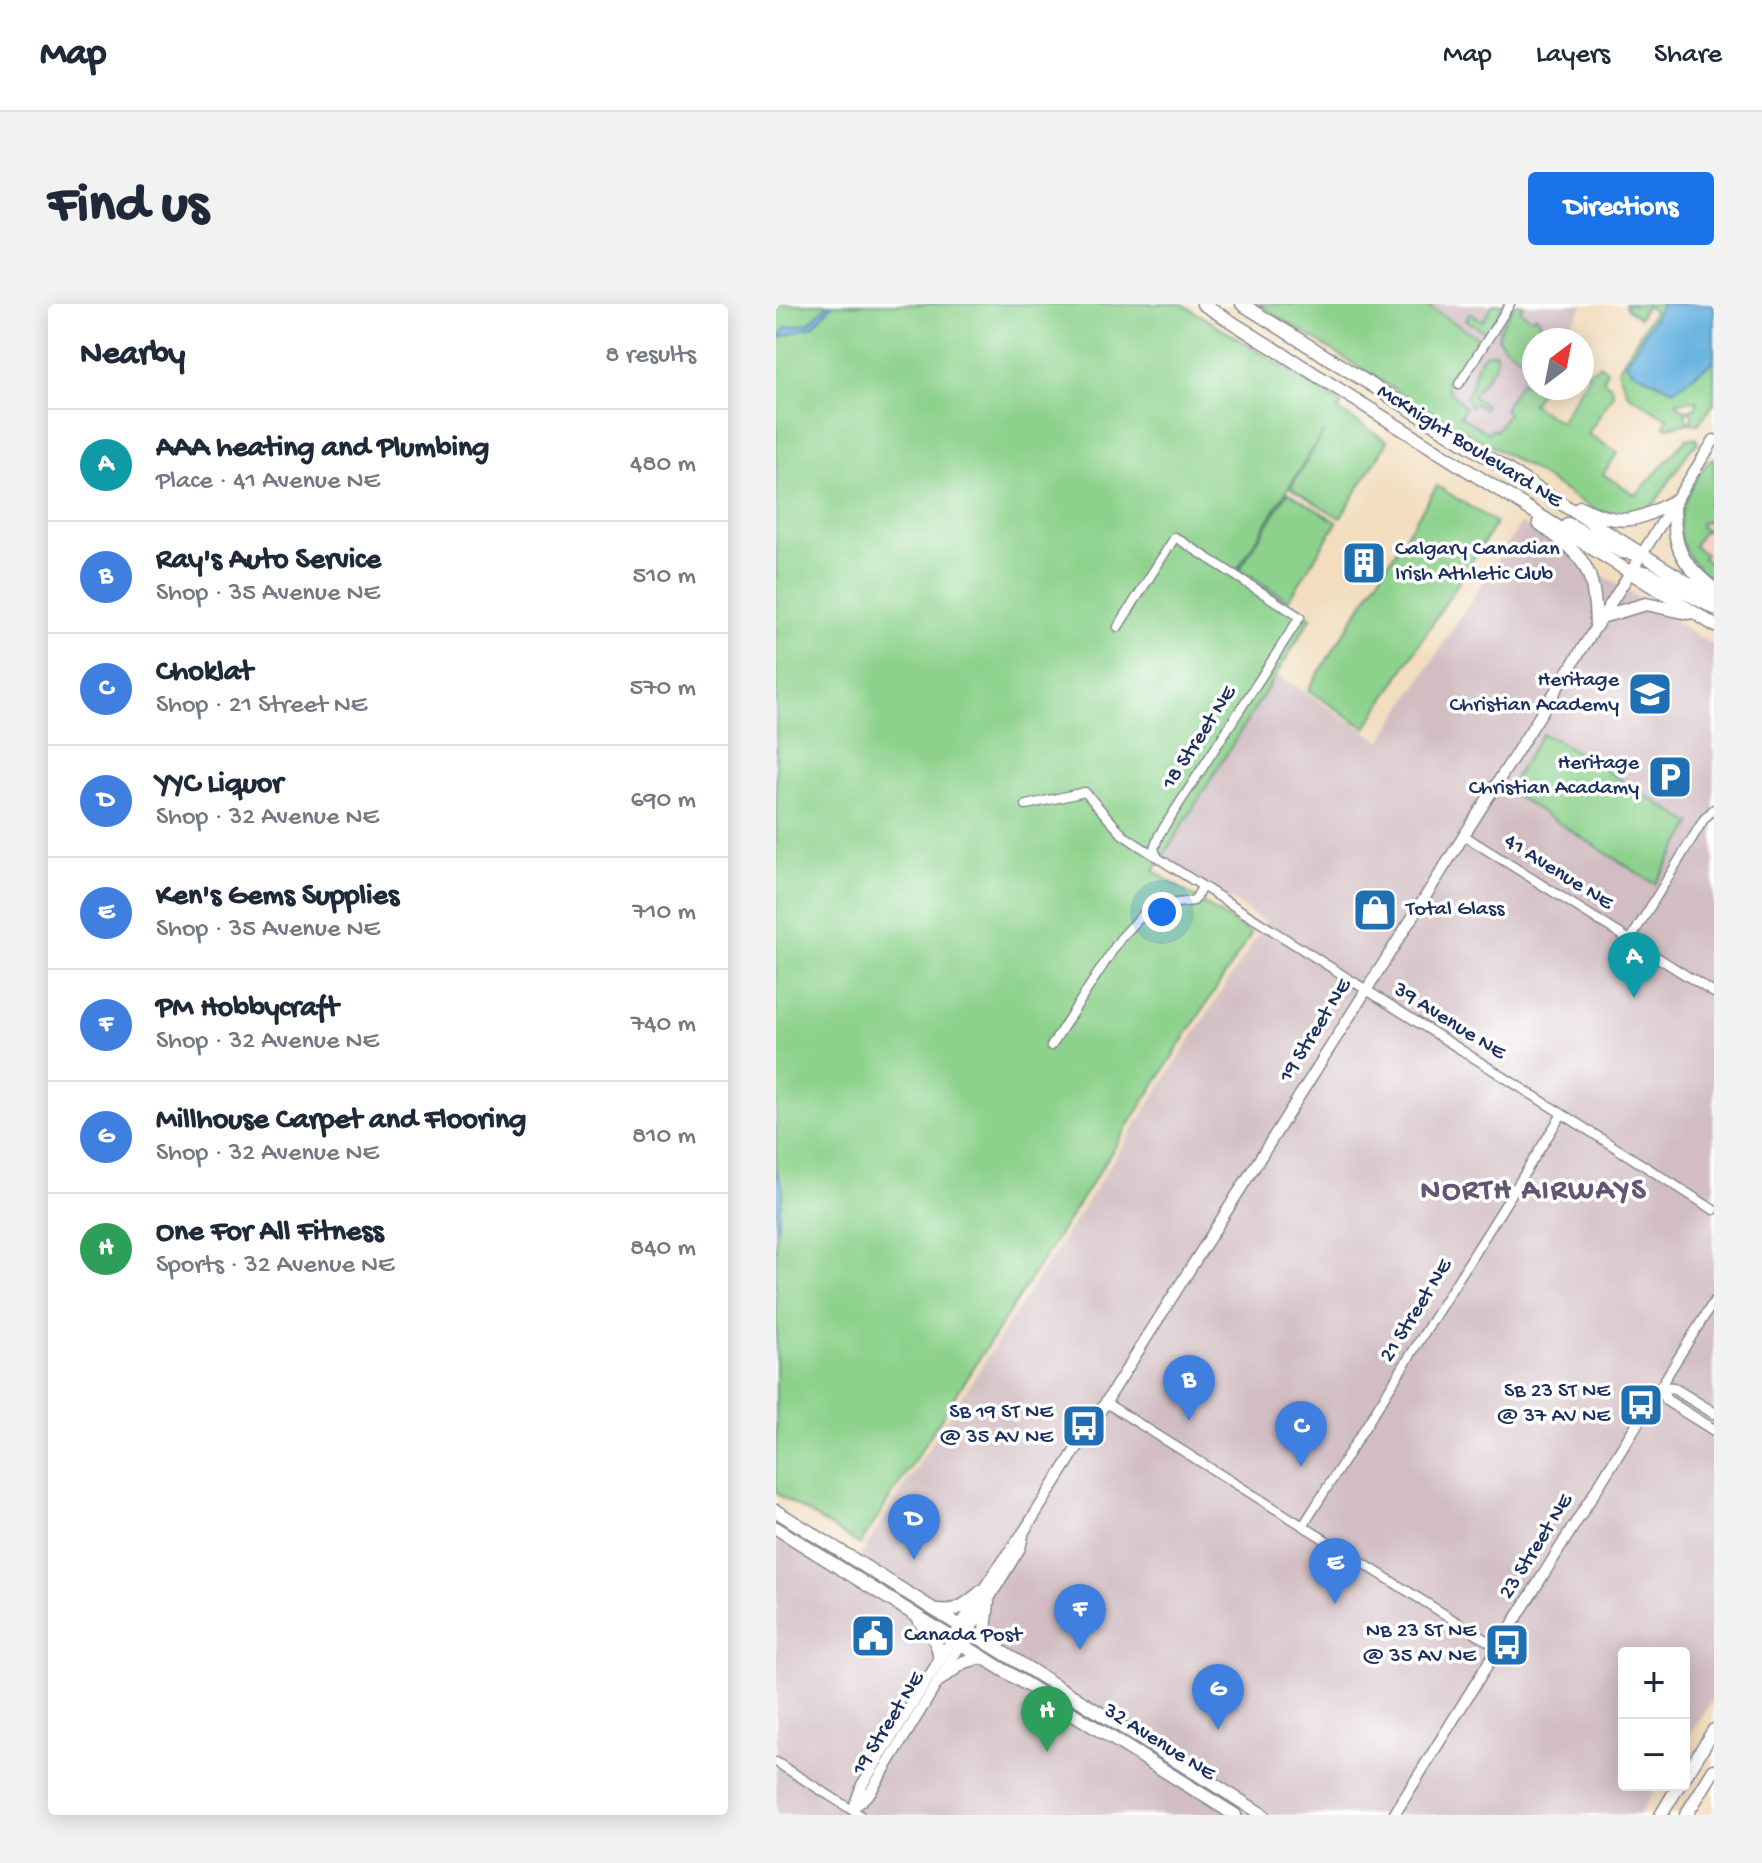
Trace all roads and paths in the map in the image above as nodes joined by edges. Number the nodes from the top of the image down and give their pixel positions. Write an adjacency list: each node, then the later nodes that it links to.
1 (1203, 304): 7 (main road, McKnight Boulevard NE)
2 (1242, 304): 6 (main road, McKnight Boulevard NE)
3 (1510, 304): 4 (street)
4 (1459, 384)
5 (1714, 440): 9 (street, 19 Street NE)
6 (1490, 457): 9 (main road); 10 (main road, McKnight Boulevard NE)
7 (1486, 481): 8 (main road, McKnight Boulevard NE); 15 (main road)
8 (1514, 499): 10 (main road); 11 (main road, McKnight Boulevard NE)
9 (1674, 501): 10 (street, 19 Street NE); 12 (main road)
10 (1641, 554): 11 (street, 19 Street NE); 13 (main road, McKnight Boulevard NE)
11 (1630, 571): 14 (main road); 15 (street, 19 Street NE); 16 (main road, McKnight Boulevard NE)
12 (1714, 589)
13 (1714, 599)
14 (1714, 608)
15 (1598, 621): 16 (main road); 20 (street, 19 Street NE)
16 (1708, 621)
17 (1118, 627): 21 (street, 18 Street NE)
18 (1026, 805): 21 (street, 39 Avenue NE)
19 (1714, 809): 23 (street)
20 (1463, 835): 23 (street, 41 Avenue NE); 24 (street, 19 Street NE)
21 (1162, 861): 22 (street, 39 Avenue NE)
22 (1202, 887): 24 (street, 39 Avenue NE); 26 (street)
23 (1630, 940): 25 (street, 41 Avenue NE)
24 (1365, 991): 27 (street, 39 Avenue NE); 31 (street, 19 Street NE)
25 (1714, 993)
26 (1051, 1046)
27 (1562, 1114): 28 (street, 39 Avenue NE); 35 (street, 21 Street NE)
28 (1714, 1210)
29 (1714, 1301): 30 (street, 23 Street NE)
30 (1660, 1387): 32 (street); 33 (street); 41 (street, 23 Street NE)
31 (1106, 1403): 35 (street); 37 (street, 19 Street NE)
32 (1714, 1413)
33 (1714, 1430)
34 (776, 1511): 38 (main road, 32 Avenue NE)
35 (1303, 1526): 41 (street)
36 (776, 1528): 39 (main road, 32 Avenue NE)
37 (985, 1597): 38 (main road); 40 (street, 19 Street NE); 43 (main road)
38 (930, 1609): 40 (main road, 32 Avenue NE)
39 (914, 1613): 40 (main road, 32 Avenue NE); 44 (main road)
40 (961, 1636): 42 (main road, 32 Avenue NE); 43 (main road, 32 Avenue NE); 44 (street, 19 Street NE); 45 (street, 19 Street NE)
41 (1497, 1647): 54 (street, 23 Street NE)
42 (983, 1657): 45 (main road); 52 (main road, 32 Avenue NE)
43 (1009, 1658): 53 (main road, 32 Avenue NE)
44 (939, 1659): 51 (street, 19 Street NE)
45 (941, 1679): 51 (street, 19 Street NE)
46 (1714, 1730): 48 (main road)
47 (776, 1762): 51 (street)
48 (1690, 1768)
49 (1714, 1770): 56 (main road)
50 (1675, 1791): 55 (main road)
51 (854, 1813)
52 (1235, 1815)
53 (1263, 1815)
54 (1394, 1815)
55 (1661, 1815)
56 (1686, 1815)

